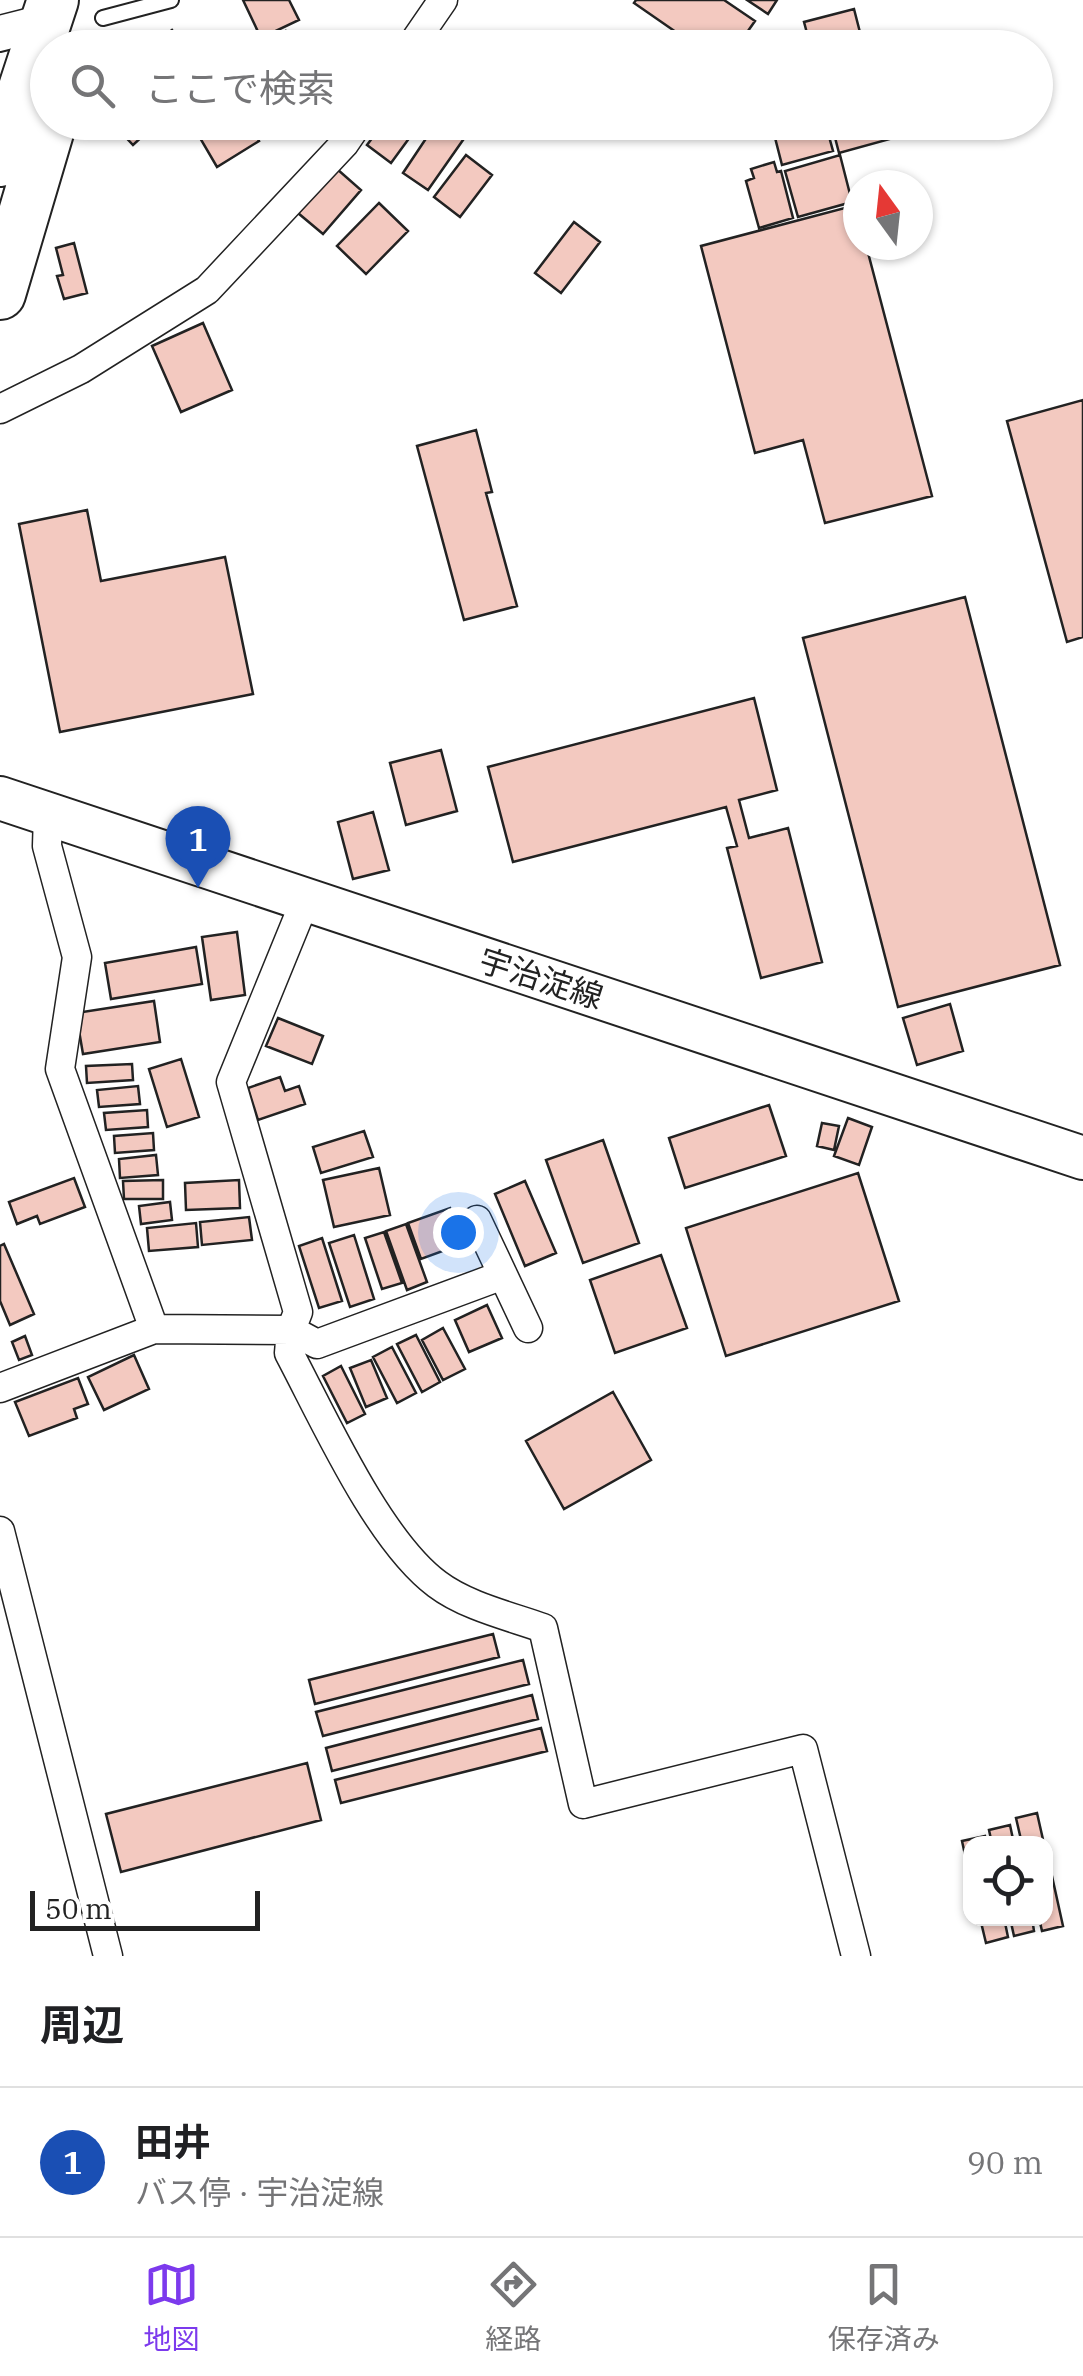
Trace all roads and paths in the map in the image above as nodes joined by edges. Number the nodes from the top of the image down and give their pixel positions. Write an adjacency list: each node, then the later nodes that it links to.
1 (171, 0): 3 (lane)
2 (443, 0): 4 (street)
3 (46, 25)
4 (422, 30)
5 (30, 72): 8 (highway)
6 (46, 140): 9 (highway)
7 (347, 140): 10 (street)
8 (0, 161)
9 (0, 294)
10 (0, 409)
11 (0, 798): 12 (main road, 宇治淀線)
12 (48, 815): 13 (main road, 宇治淀線); 18 (street)
13 (305, 900): 14 (main road, 宇治淀線); 19 (street)
14 (1083, 1158)
15 (478, 1220): 16 (street)
16 (503, 1275): 17 (street); 19 (street)
17 (528, 1328)
18 (154, 1329): 19 (street); 20 (street)
19 (291, 1330): 23 (street)
20 (0, 1388)
21 (0, 1531): 22 (street)
22 (108, 1956)
23 (856, 1956)

